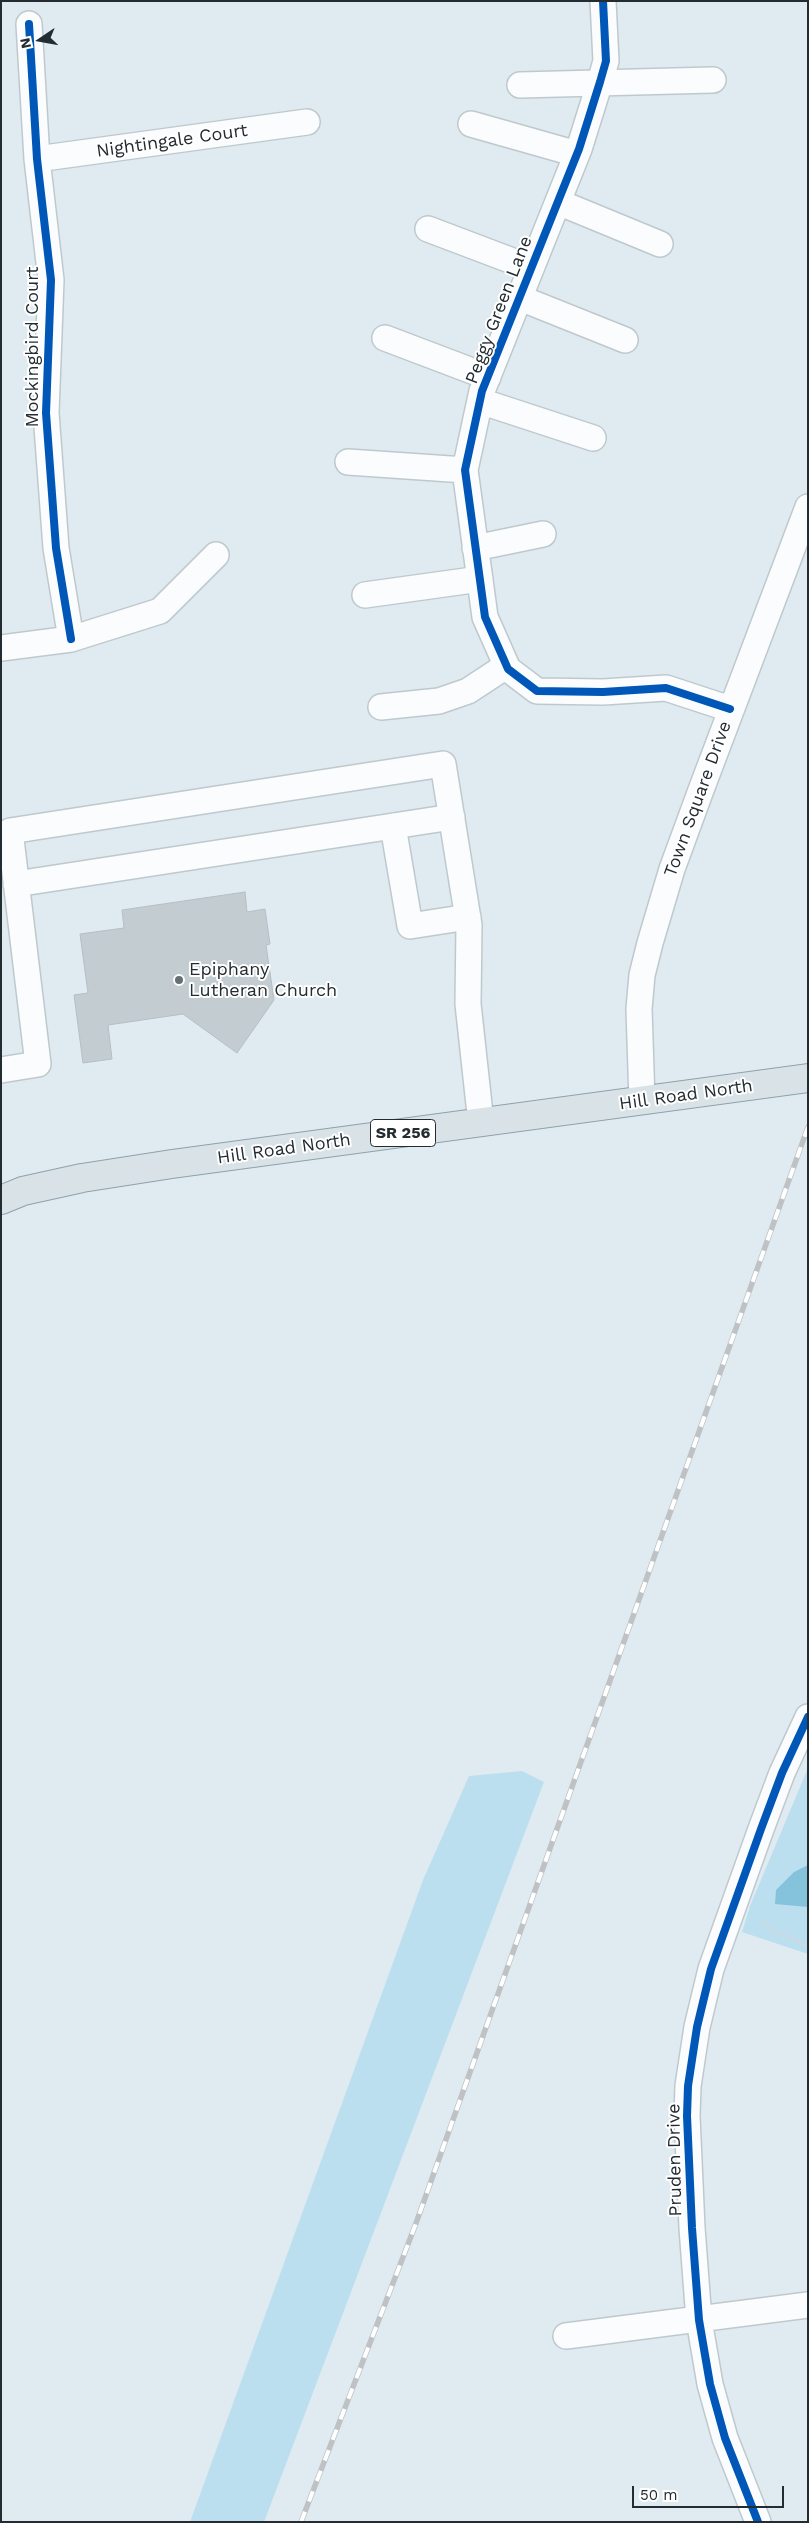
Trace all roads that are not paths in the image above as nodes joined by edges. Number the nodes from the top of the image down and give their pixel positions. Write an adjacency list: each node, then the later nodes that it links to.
1 (603, 1): 4 (street, Peggy Green Lane)
2 (29, 24): 9 (street, Mockingbird Court)
3 (713, 80): 4 (street)
4 (600, 82): 5 (street); 8 (street, Peggy Green Lane)
5 (520, 85)
6 (307, 122): 9 (street, Nightingale Court)
7 (471, 124): 8 (street)
8 (577, 154): 10 (street, Peggy Green Lane)
9 (37, 159): 28 (street, Mockingbird Court)
10 (558, 202): 12 (street); 13 (street, Peggy Green Lane)
11 (428, 229): 13 (street)
12 (660, 244)
13 (532, 268): 14 (street, Peggy Green Lane)
14 (520, 298): 16 (street); 17 (street, Peggy Green Lane)
15 (385, 338): 17 (street)
16 (625, 340)
17 (488, 377): 18 (street, Peggy Green Lane)
18 (480, 401): 19 (street); 21 (street, Peggy Green Lane)
19 (593, 438)
20 (348, 462): 21 (street)
21 (465, 470): 24 (street, Peggy Green Lane)
22 (808, 508): 32 (street, Town Square Drive)
23 (543, 534): 24 (street)
24 (476, 548): 26 (street, Peggy Green Lane)
25 (216, 555): 28 (street)
26 (480, 579): 27 (street); 30 (street, Peggy Green Lane)
27 (365, 595)
28 (71, 639): 29 (street)
29 (1, 648)
30 (506, 666): 31 (street); 32 (street, Peggy Green Lane)
31 (381, 707)
32 (730, 709): 39 (street, Town Square Drive)
33 (452, 817): 34 (street); 35 (street); 36 (street)
34 (393, 826): 35 (street); 36 (street)
35 (16, 884): 37 (street)
36 (468, 918): 40 (street)
37 (1, 1070)
38 (808, 1078): 39 (main road, Hill Road North / SR 256)
39 (642, 1101): 40 (main road, Hill Road North / SR 256)
40 (481, 1123): 41 (main road, Hill Road North / SR 256)
41 (1, 1200)
42 (808, 1717): 44 (street, Pruden Drive)
43 (808, 2305): 44 (street)
44 (699, 2320): 45 (street); 46 (street, Pruden Drive)
45 (566, 2336)
46 (758, 2522)

